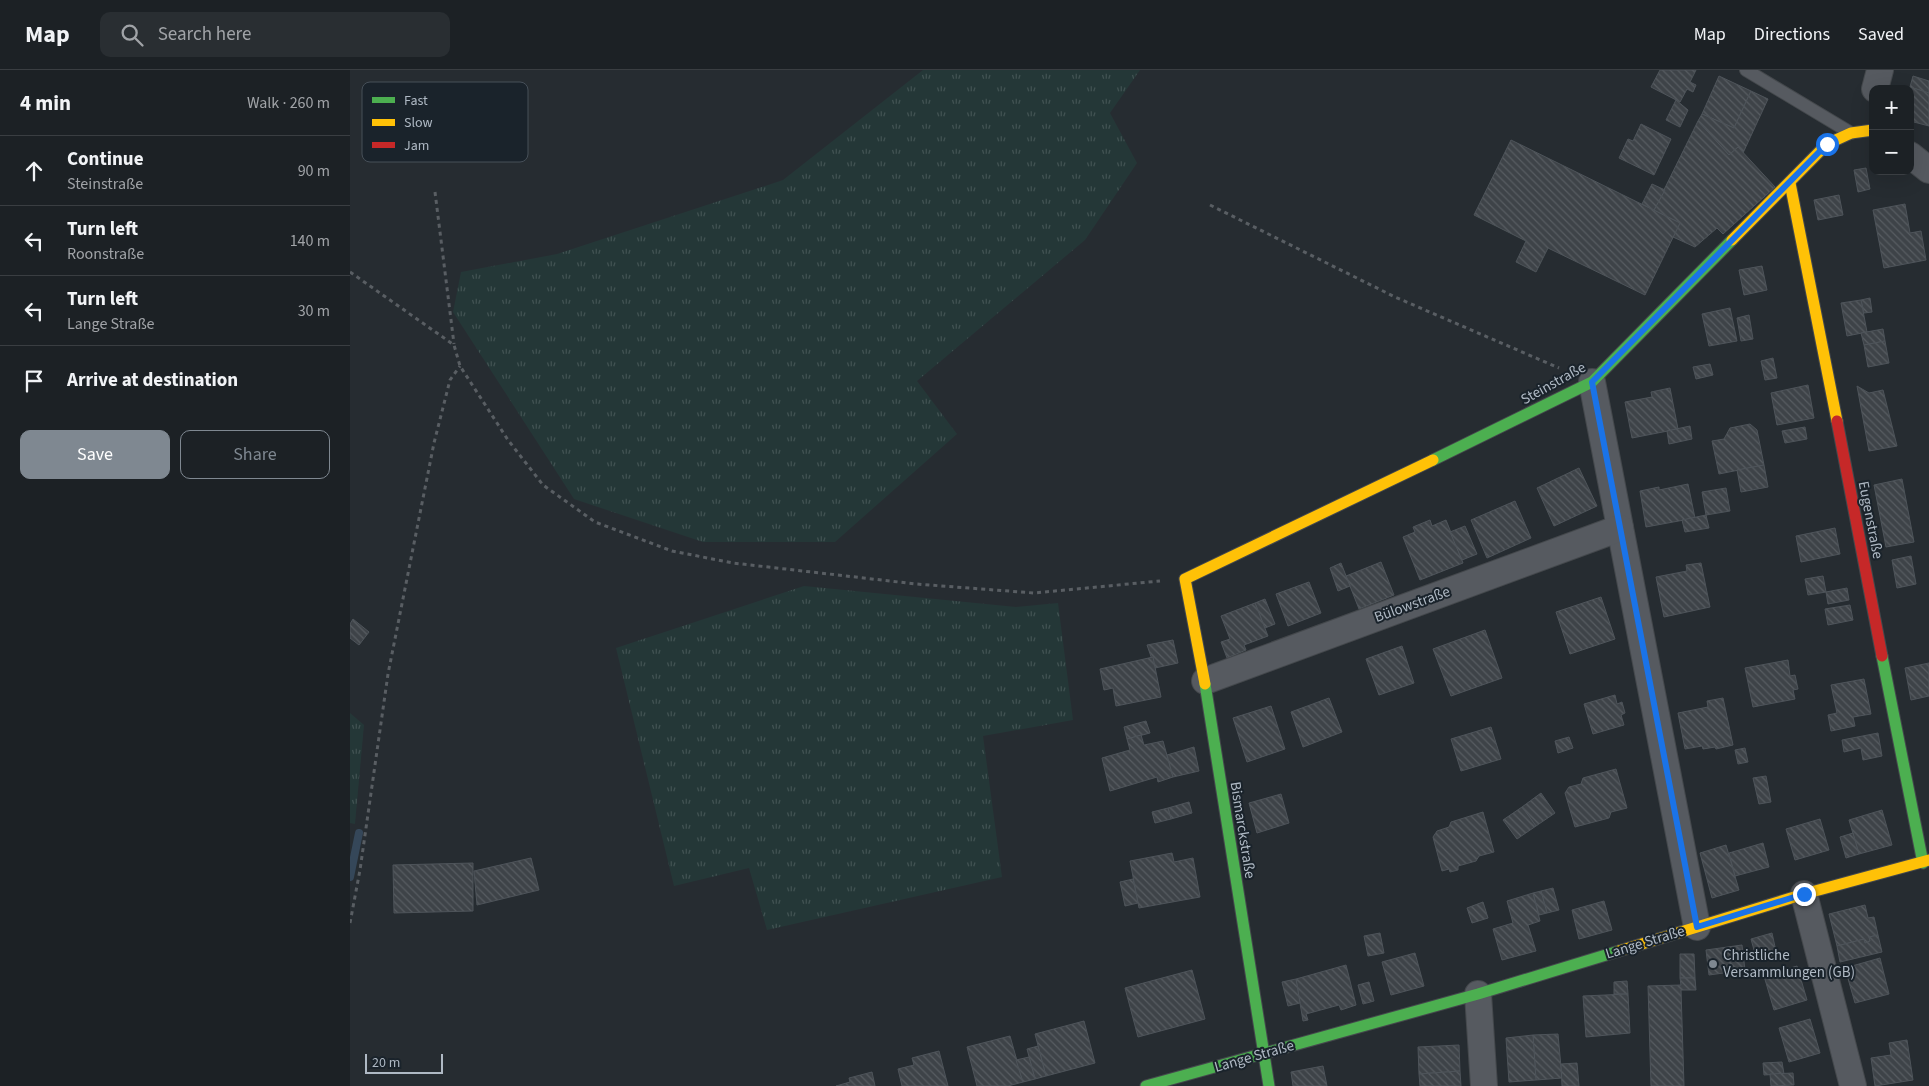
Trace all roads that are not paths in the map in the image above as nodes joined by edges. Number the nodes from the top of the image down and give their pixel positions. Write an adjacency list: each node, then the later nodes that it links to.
1 (1746, 70): 5 (lane)
2 (1880, 70): 3 (street)
3 (1876, 85)
4 (1869, 131): 5 (street, Steinstraße)
5 (1851, 134): 8 (street, Steinstraße)
6 (1914, 158): 7 (street)
7 (1929, 170)
8 (1790, 183): 9 (street, Steinstraße); 13 (street, Eugenstraße)
9 (1592, 382): 10 (street); 11 (street, Steinstraße)
10 (1620, 528): 12 (street, Bülowstraße); 15 (street)
11 (1185, 579): 12 (street, Bismarckstraße)
12 (1204, 681): 17 (street, Bismarckstraße)
13 (1926, 862): 14 (street, Lange Straße)
14 (1804, 894): 15 (street, Lange Straße); 21 (street)
15 (1697, 927): 16 (street, Lange Straße)
16 (1478, 994): 17 (street, Lange Straße); 20 (street)
17 (1263, 1053): 18 (street, Lange Straße); 19 (street, Bismarckstraße)
18 (1146, 1086)
19 (1269, 1086)
20 (1484, 1086)
21 (1853, 1086)

